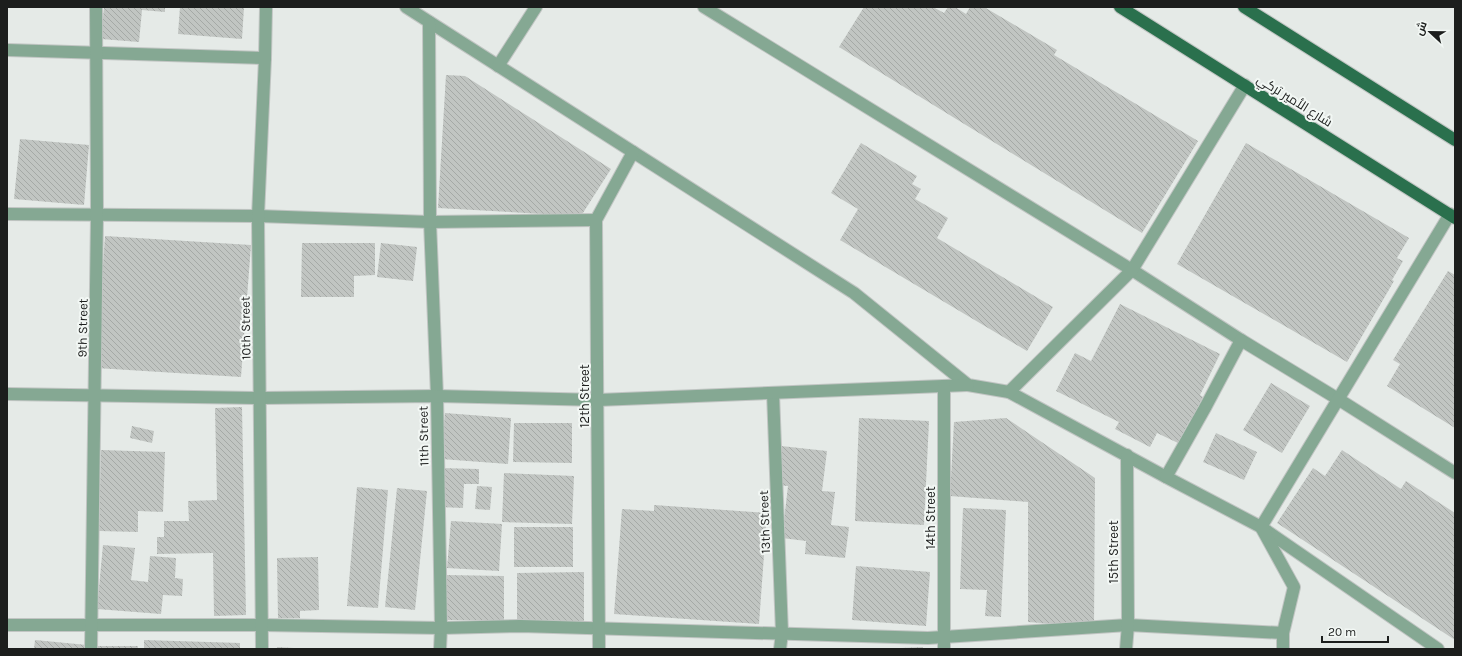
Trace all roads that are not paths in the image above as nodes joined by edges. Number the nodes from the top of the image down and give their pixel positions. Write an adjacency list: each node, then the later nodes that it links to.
1 (96, 7): 10 (street, 9th Street)
2 (266, 7): 11 (street, 10th Street)
3 (406, 7): 8 (street)
4 (536, 7): 12 (street)
5 (704, 7): 22 (street)
6 (1120, 7): 13 (main road, شارع الأمير تركي)
7 (1244, 7): 14 (main road)
8 (429, 22): 12 (street); 21 (street, 11th Street)
9 (7, 50): 10 (street)
10 (96, 52): 11 (street); 17 (street, 9th Street)
11 (265, 58): 18 (street, 10th Street)
12 (498, 66): 15 (street)
13 (1245, 85): 19 (main road, شارع الأمير تركي); 22 (street)
14 (1455, 140)
15 (633, 152): 20 (street, 12th Street); 24 (street)
16 (7, 214): 17 (street)
17 (97, 215): 18 (street); 29 (street, 9th Street)
18 (258, 216): 21 (street); 31 (street, 10th Street)
19 (1452, 216): 32 (street)
20 (596, 220): 21 (street); 33 (street, 12th Street)
21 (430, 222): 30 (street, 11th Street)
22 (1132, 270): 23 (street); 26 (street)
23 (1241, 340): 32 (street); 36 (street)
24 (968, 385): 25 (street); 26 (street)
25 (944, 386): 27 (street); 46 (street, 14th Street)
26 (1009, 392): 34 (street)
27 (773, 393): 33 (street); 45 (street, 13th Street)
28 (7, 394): 29 (street)
29 (95, 396): 31 (street); 39 (street, 9th Street)
30 (437, 396): 31 (street); 33 (street); 42 (street, 11th Street)
31 (260, 398): 40 (street, 10th Street)
32 (1338, 399): 35 (street); 37 (street)
33 (598, 400): 43 (street, 12th Street)
34 (1127, 455): 36 (street); 41 (street, 15th Street)
35 (1455, 473)
36 (1166, 477): 37 (street)
37 (1260, 527): 44 (street); 54 (street)
38 (7, 625): 39 (street)
39 (91, 625): 40 (street); 47 (street, 9th Street)
40 (262, 625): 42 (street); 48 (street, 10th Street)
41 (1128, 625): 44 (street); 46 (street); 52 (street, 15th Street)
42 (441, 628): 43 (street); 49 (street, 11th Street)
43 (599, 628): 45 (street); 50 (street, 12th Street)
44 (1283, 632): 53 (street)
45 (782, 633): 46 (street); 51 (street, 13th Street)
46 (944, 643)
47 (91, 649)
48 (262, 649)
49 (440, 649)
50 (599, 649)
51 (780, 649)
52 (1126, 649)
53 (1283, 649)
54 (1438, 649)

